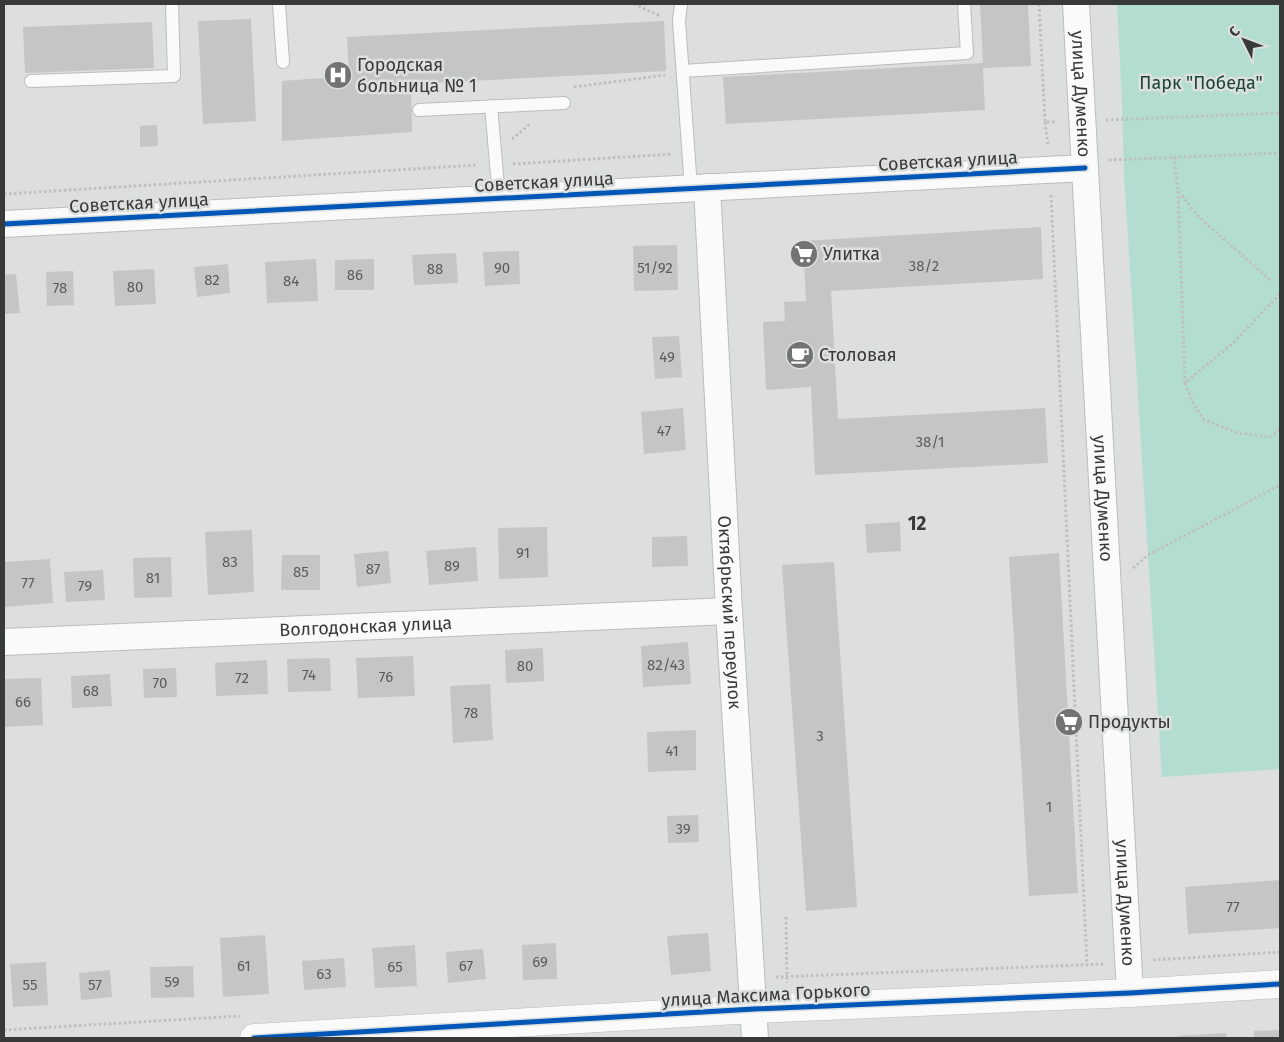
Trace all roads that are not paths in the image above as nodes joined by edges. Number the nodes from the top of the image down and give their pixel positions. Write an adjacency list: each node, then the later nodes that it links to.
1 (172, 4): 8 (lane)
2 (279, 4): 6 (lane)
3 (681, 4): 7 (lane)
4 (964, 4): 7 (lane)
5 (1076, 4): 12 (street, улица Думенко)
6 (283, 62)
7 (683, 71): 13 (lane)
8 (31, 81)
9 (558, 103): 10 (lane)
10 (491, 106): 11 (lane); 14 (lane)
11 (419, 110)
12 (1095, 164): 13 (street, Советская улица); 19 (street, улица Думенко)
13 (699, 188): 14 (street, Советская улица); 16 (street, Октябрьский переулок)
14 (498, 198): 15 (street, Советская улица)
15 (4, 224)
16 (729, 611): 17 (street, Волгодонская улица); 20 (street, Октябрьский переулок)
17 (4, 642)
18 (1280, 984): 19 (street, улица Максима Горького)
19 (1130, 993): 20 (street, улица Максима Горького)
20 (754, 1009): 21 (street, улица Максима Горького); 22 (street, Октябрьский переулок)
21 (254, 1038)
22 (755, 1038)

